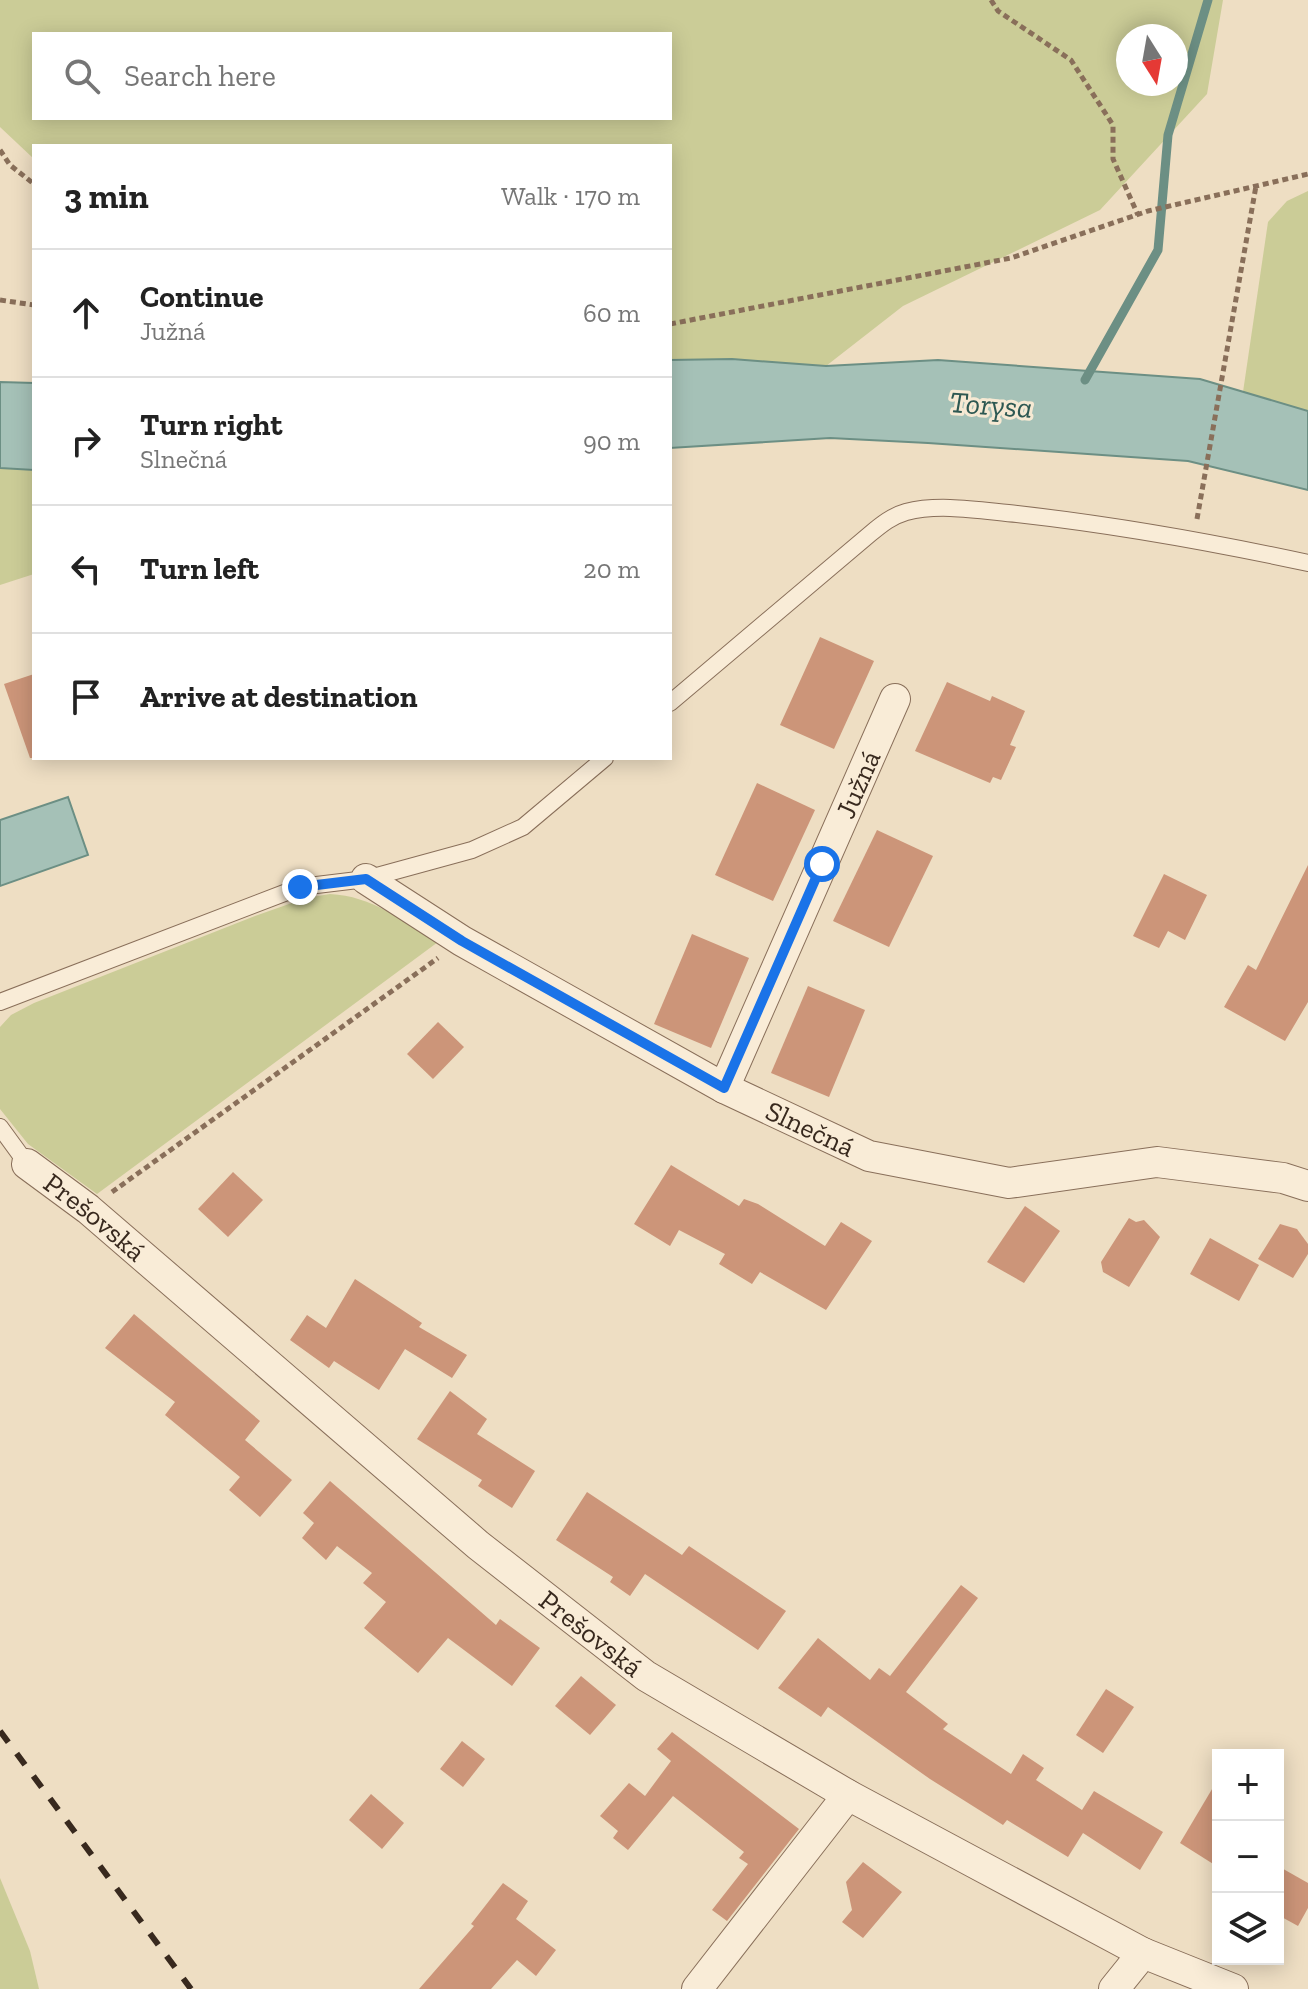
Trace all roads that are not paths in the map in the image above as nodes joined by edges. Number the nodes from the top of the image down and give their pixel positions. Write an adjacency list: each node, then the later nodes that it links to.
1 (1308, 563): 3 (lane)
2 (895, 699): 7 (street, Južná)
3 (672, 701)
4 (603, 760): 5 (lane)
5 (366, 879): 6 (lane); 7 (street, Slnečná)
6 (0, 1002)
7 (724, 1088): 10 (street, Slnečná)
8 (0, 1127): 9 (lane)
9 (27, 1164): 11 (street, Prešovská)
10 (1308, 1186)
11 (848, 1795): 12 (street, Prešovská); 13 (street)
12 (1143, 1953): 14 (street); 15 (street, Prešovská)
13 (697, 1989)
14 (1114, 1989)
15 (1233, 1989)

